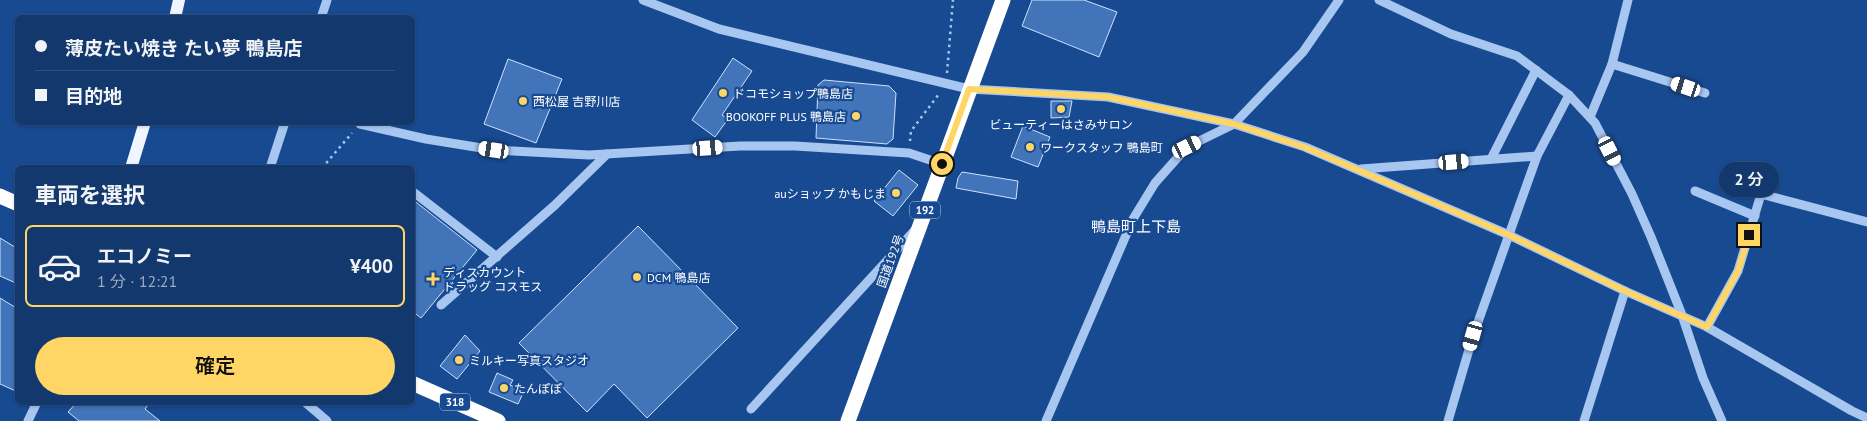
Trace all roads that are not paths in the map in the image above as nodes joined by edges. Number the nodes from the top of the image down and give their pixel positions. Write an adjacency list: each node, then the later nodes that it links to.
1 (179, 0): 8 (main road)
2 (327, 0): 9 (street)
3 (643, 0): 12 (street)
4 (1003, 0): 12 (highway, 国道192号 / 192)
5 (1339, 0): 16 (street)
6 (1379, 0): 11 (street)
7 (1628, 0): 10 (street)
8 (176, 15)
9 (322, 15)
10 (1612, 64): 13 (street); 15 (street)
11 (1536, 70): 14 (street); 22 (street)
12 (969, 89): 16 (street); 23 (highway, 国道192号 / 192)
13 (1705, 92)
14 (1569, 95): 15 (street); 21 (street)
15 (1590, 117): 38 (street)
16 (1234, 124): 26 (street); 49 (street)
17 (144, 125): 24 (main road)
18 (284, 125): 25 (street)
19 (364, 125): 20 (street)
20 (607, 154): 23 (street); 35 (street)
21 (1537, 156): 22 (street); 34 (street)
22 (1492, 159): 26 (street)
23 (942, 164): 33 (highway, 国道192号 / 192)
24 (133, 165)
25 (271, 165)
26 (1358, 170): 34 (street)
27 (1695, 191): 31 (street)
28 (415, 193): 35 (street)
29 (0, 196): 30 (highway)
30 (15, 203)
31 (1754, 216): 32 (street); 39 (street)
32 (1867, 222)
33 (919, 226): 43 (street); 48 (highway, 国道192号 / 192)
34 (1509, 235): 36 (street); 50 (street)
35 (497, 257): 37 (street)
36 (1625, 291): 38 (street); 51 (street)
37 (441, 305)
38 (1682, 315): 39 (street); 52 (street)
39 (1707, 327): 44 (street)
40 (415, 384): 47 (highway, 318)
41 (36, 405): 45 (street)
42 (308, 405): 46 (street)
43 (751, 409)
44 (1867, 418)
45 (28, 421)
46 (328, 421)
47 (498, 421)
48 (848, 421)
49 (1046, 421)
50 (1448, 421)
51 (1584, 421)
52 (1722, 421)

